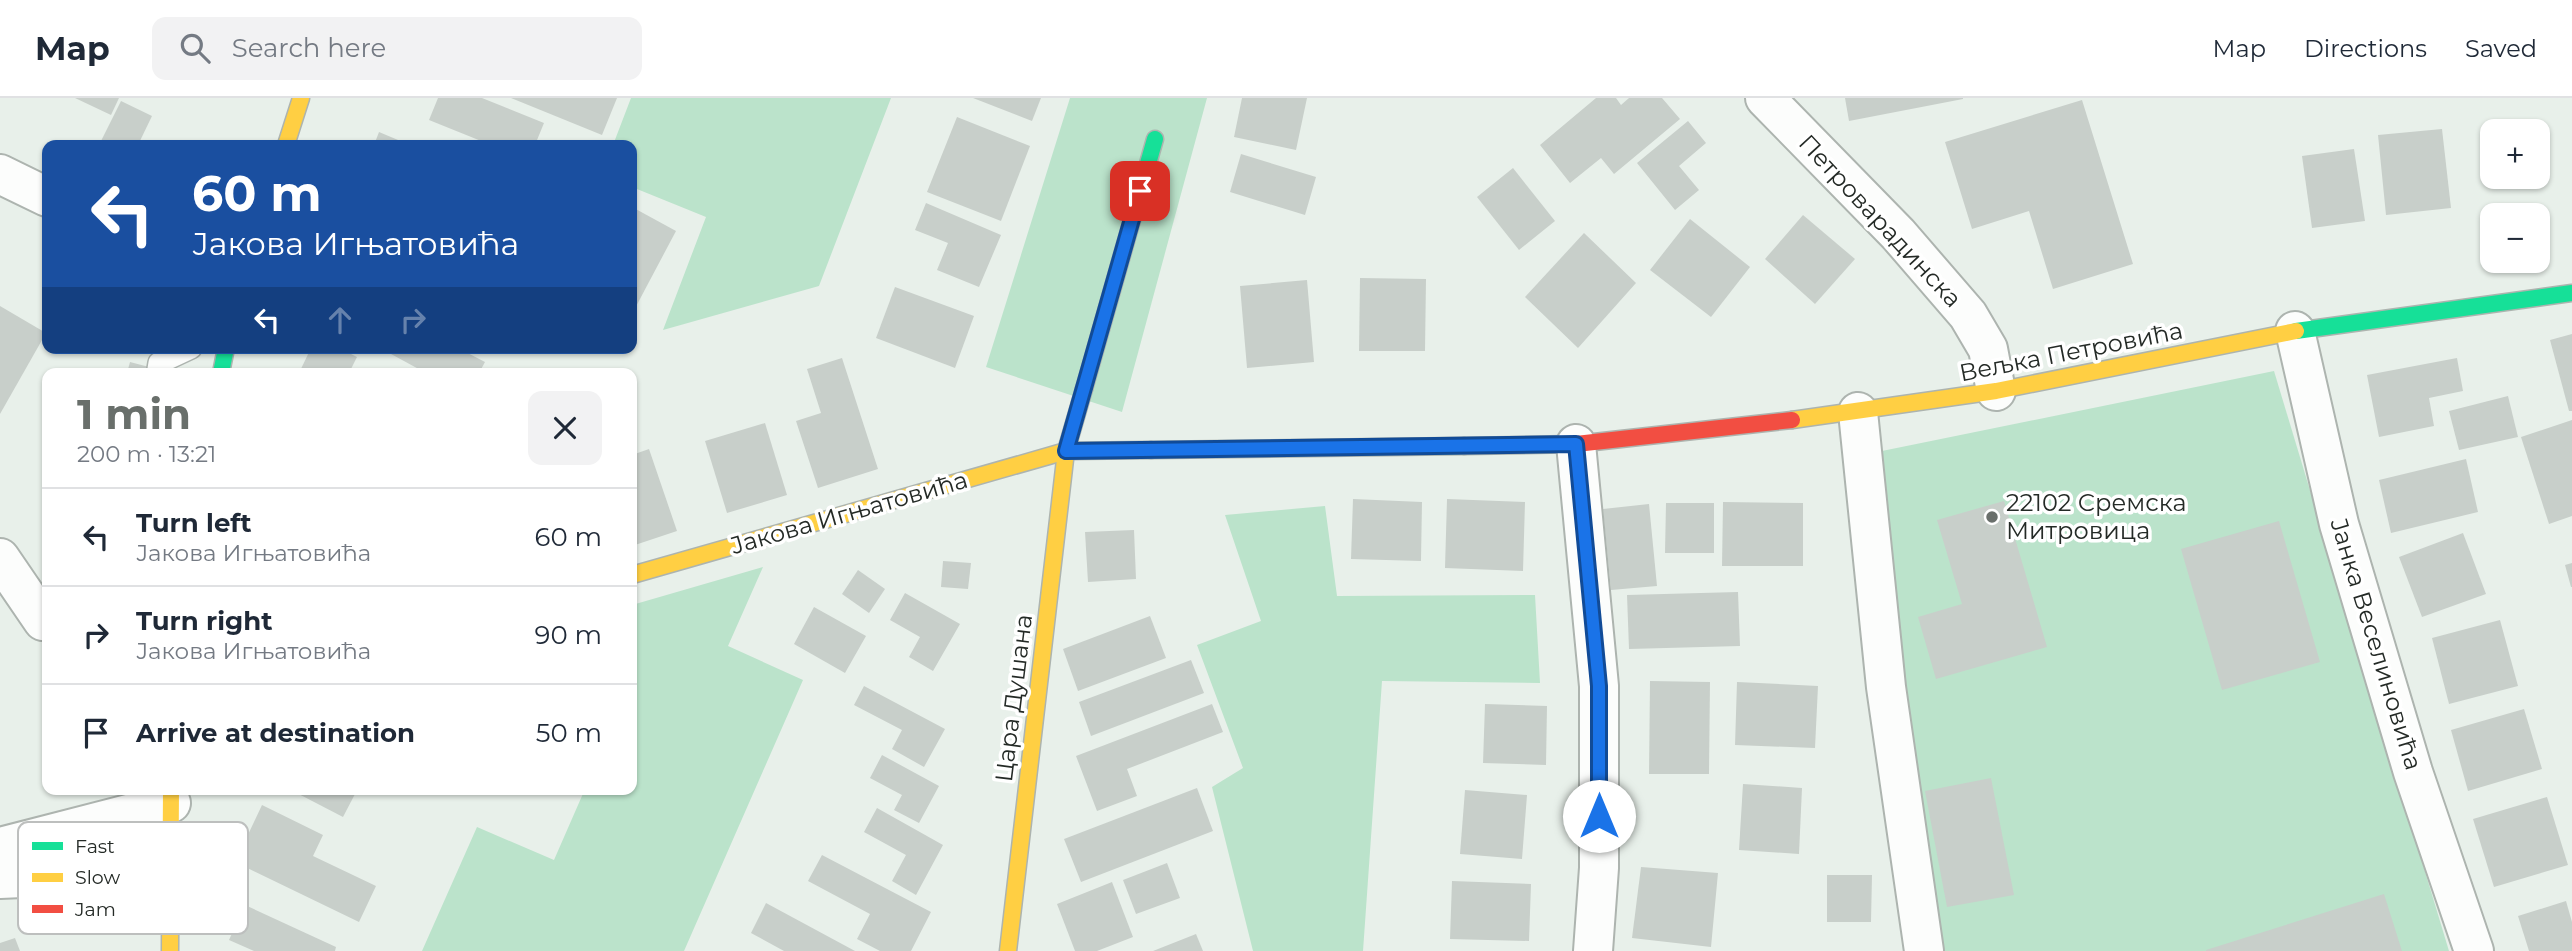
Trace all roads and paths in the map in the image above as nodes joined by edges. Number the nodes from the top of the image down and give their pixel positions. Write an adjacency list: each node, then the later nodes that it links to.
1 (301, 98): 4 (street)
2 (1765, 98): 11 (street, Петроварадинска)
3 (1155, 139): 14 (street)
4 (288, 140)
5 (0, 174): 6 (street)
6 (42, 195)
7 (2572, 293): 8 (street, Вељка Петровића)
8 (2295, 331): 11 (street, Вељка Петровића); 28 (street, Јанка Веселиновића)
9 (178, 354): 10 (lane)
10 (158, 368)
11 (1996, 391): 12 (street, Вељка Петровића)
12 (1858, 412): 13 (street, Вељка Петровића); 27 (street)
13 (1576, 444): 14 (street, Јакова Игњатовића); 26 (street)
14 (1066, 451): 16 (street, Јакова Игњатовића); 25 (street, Цара Душана)
15 (0, 558): 17 (street)
16 (637, 574)
17 (42, 620)
18 (171, 796): 19 (street); 20 (street)
19 (84, 822)
20 (171, 822)
21 (18, 842): 22 (street)
22 (0, 847)
23 (18, 878): 24 (street)
24 (0, 879)
25 (1008, 951)
26 (1593, 951)
27 (1924, 951)
28 (2474, 951)

